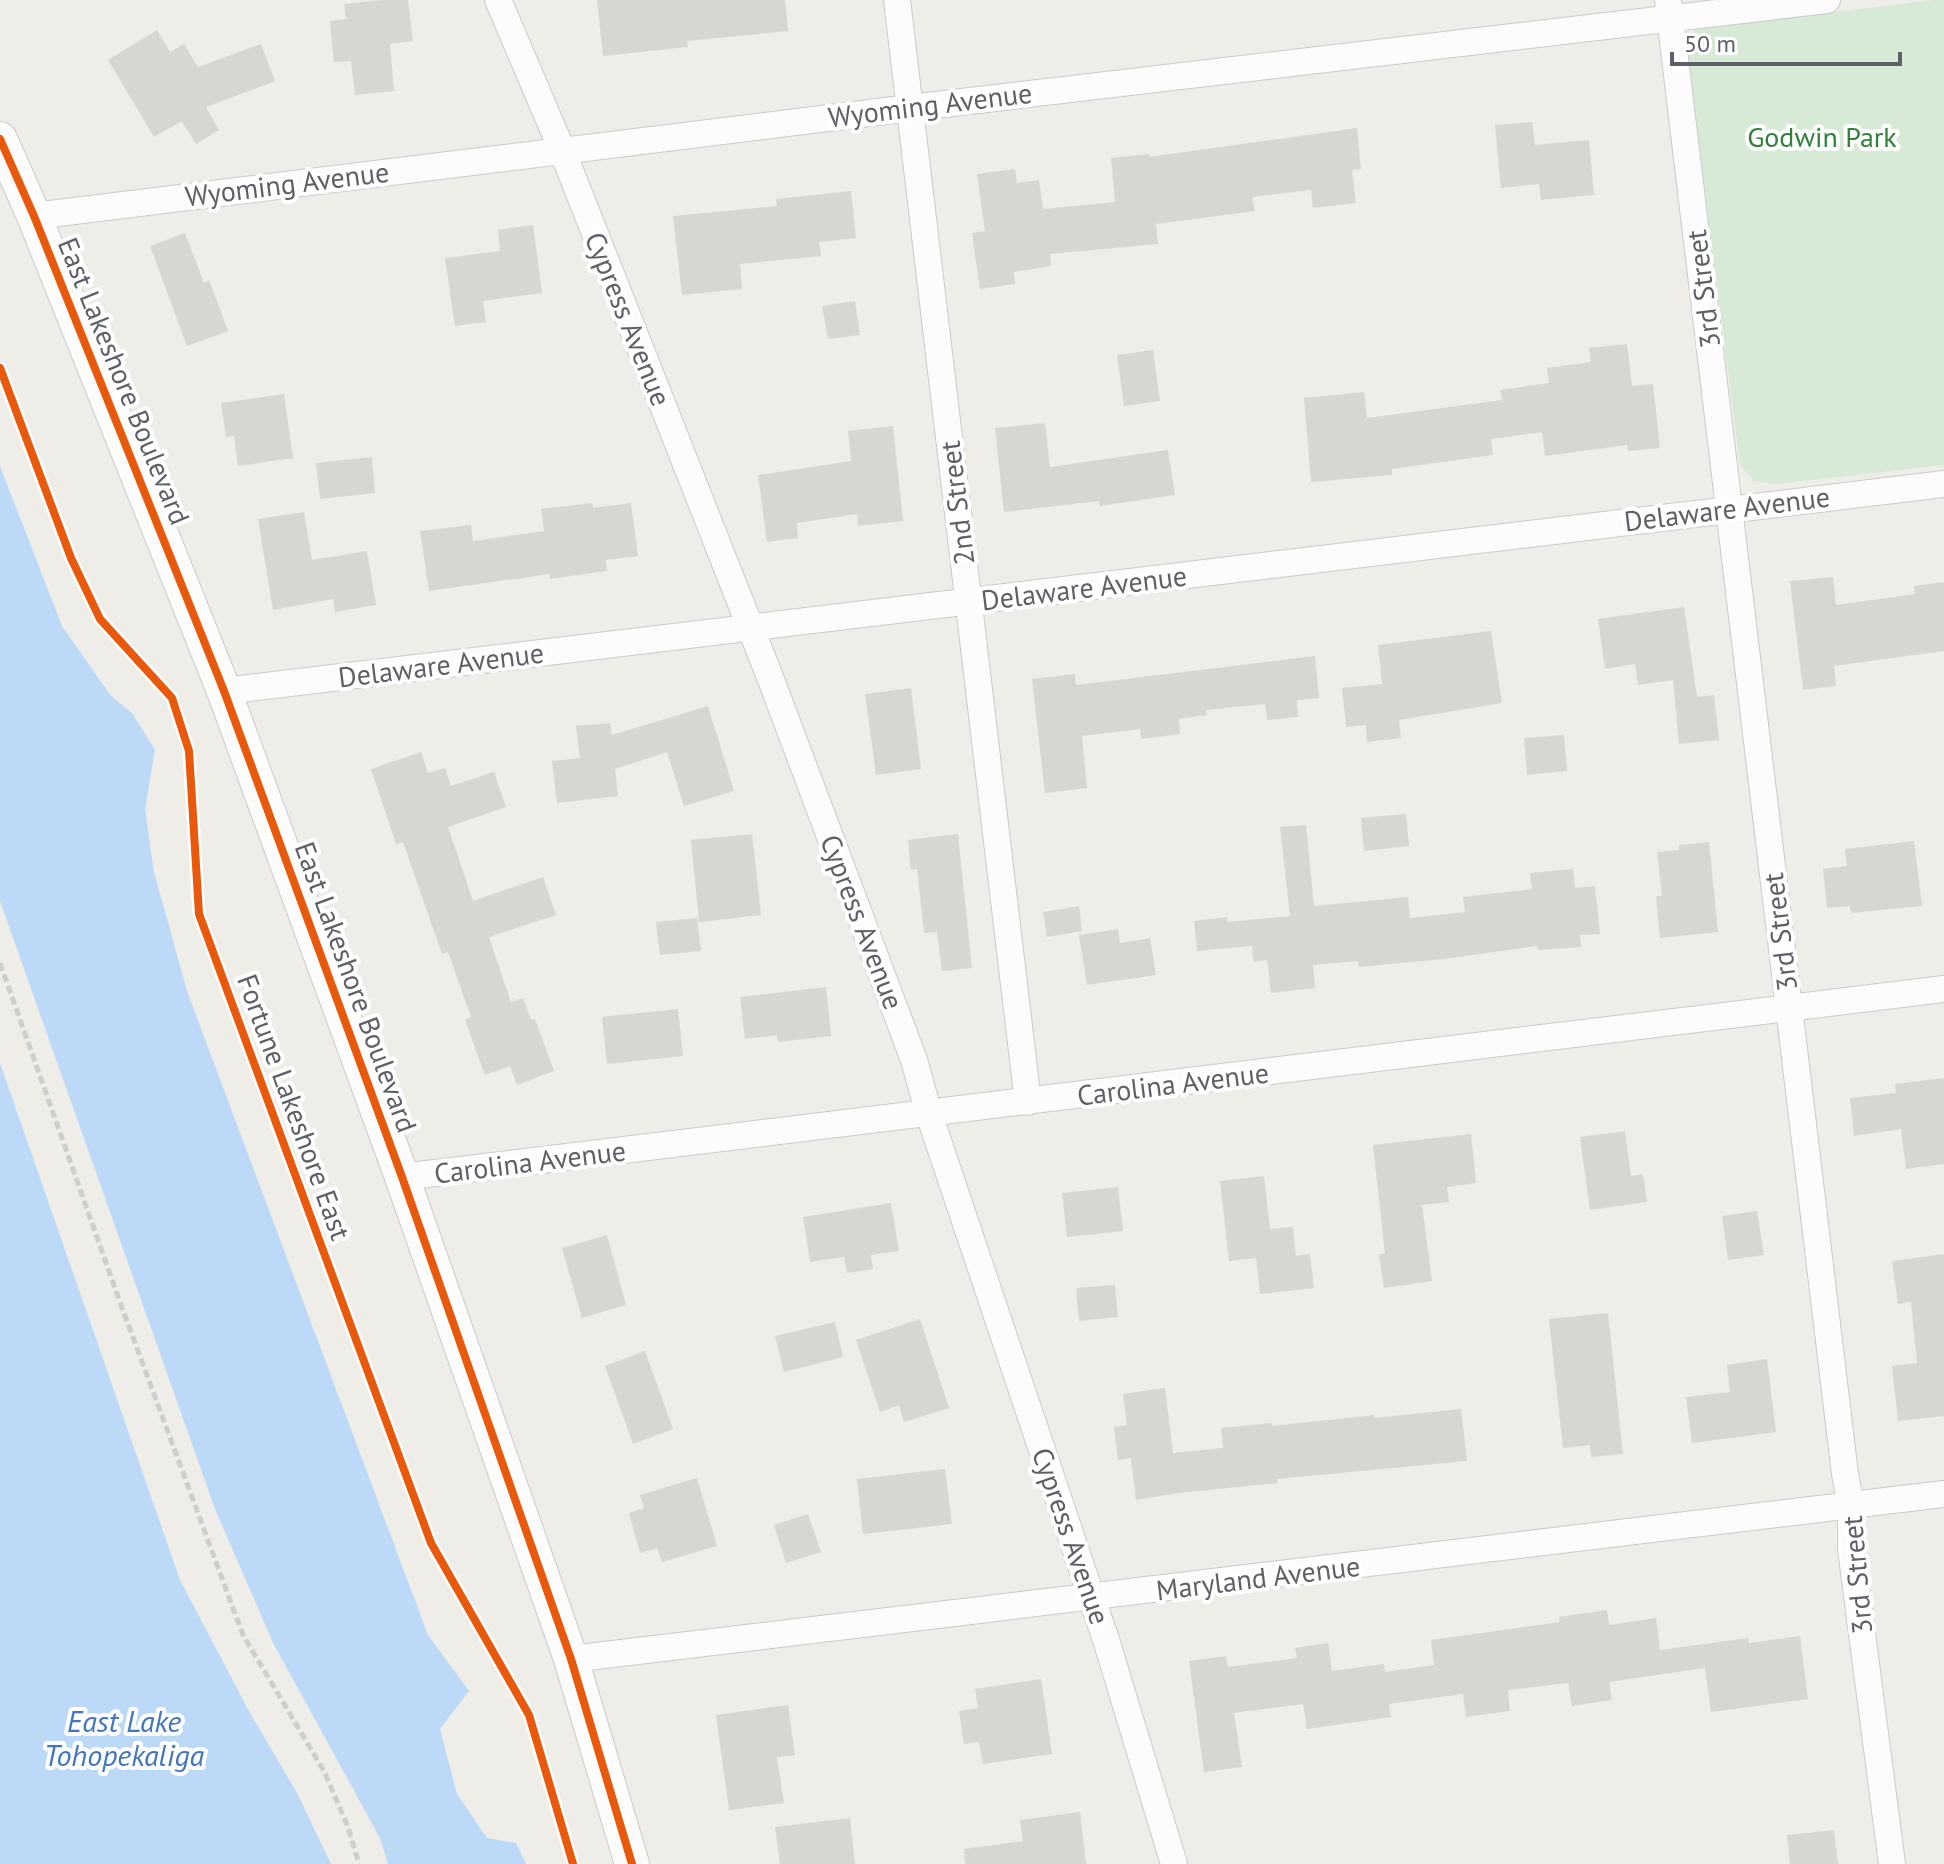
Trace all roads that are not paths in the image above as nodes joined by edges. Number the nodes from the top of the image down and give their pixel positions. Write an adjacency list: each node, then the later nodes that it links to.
1 (498, 0): 7 (street, Cypress Avenue)
2 (897, 0): 5 (street, 2nd Street)
3 (1827, 0): 4 (street, Wyoming Avenue)
4 (1669, 10): 5 (street, Wyoming Avenue); 10 (street, 3rd Street)
5 (910, 108): 7 (street, Wyoming Avenue); 11 (street, 2nd Street)
6 (0, 139): 8 (street, East Lakeshore Boulevard)
7 (562, 150): 8 (street, Wyoming Avenue); 12 (street, Cypress Avenue)
8 (34, 216): 13 (street, East Lakeshore Boulevard)
9 (1944, 484): 10 (street, Delaware Avenue)
10 (1730, 509): 11 (street, Delaware Avenue); 15 (street, 3rd Street)
11 (969, 602): 12 (street, Delaware Avenue); 16 (street, 2nd Street)
12 (751, 629): 13 (street, Delaware Avenue); 17 (street, Cypress Avenue)
13 (224, 691): 18 (street, East Lakeshore Boulevard)
14 (1944, 989): 15 (street, Carolina Avenue)
15 (1789, 1008): 16 (street, Carolina Avenue); 20 (street, 3rd Street)
16 (1028, 1102): 17 (street, Carolina Avenue)
17 (929, 1114): 18 (street, Carolina Avenue); 21 (street, Cypress Avenue)
18 (402, 1177): 22 (street, East Lakeshore Boulevard)
19 (1944, 1494): 20 (street, Maryland Avenue)
20 (1851, 1505): 21 (street, Maryland Avenue); 25 (street, 3rd Street)
21 (1092, 1598): 22 (street, Maryland Avenue); 24 (street, Cypress Avenue)
22 (571, 1659): 23 (street, East Lakeshore Boulevard)
23 (632, 1864)
24 (1174, 1864)
25 (1892, 1864)

